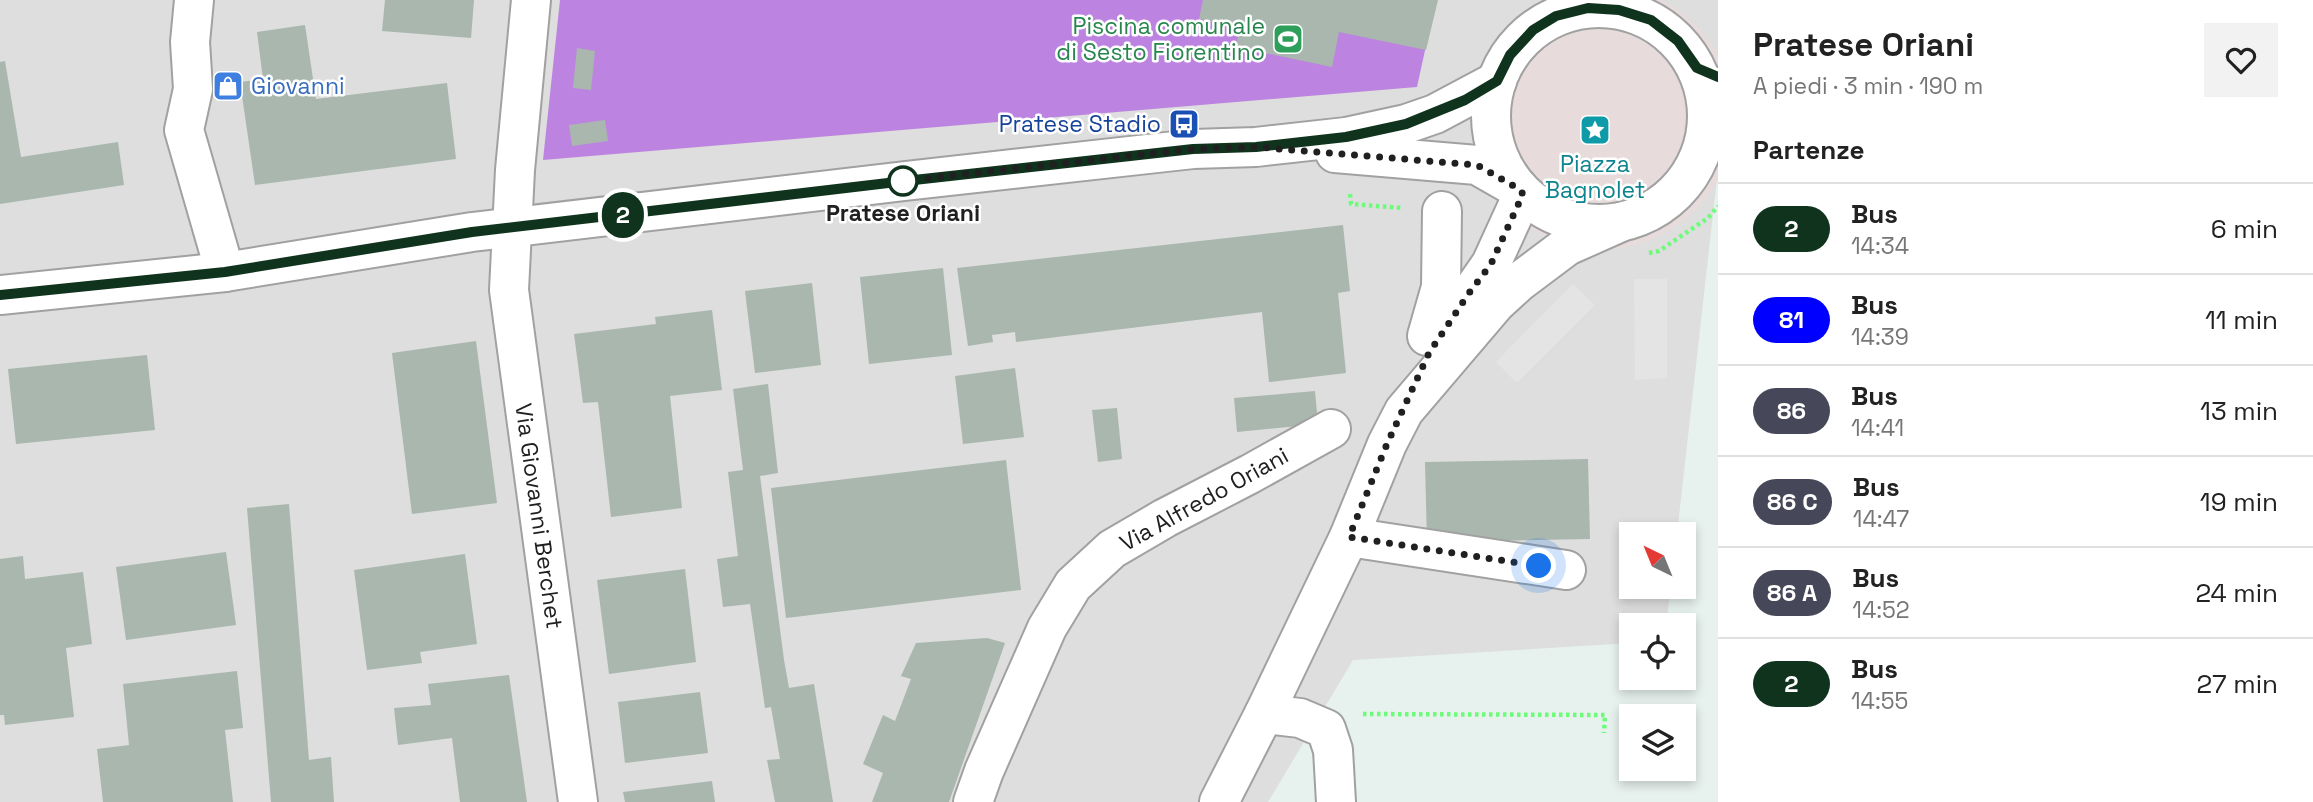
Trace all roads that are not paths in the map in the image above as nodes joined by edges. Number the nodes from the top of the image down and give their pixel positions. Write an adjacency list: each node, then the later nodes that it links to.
1 (194, 0): 13 (street)
2 (531, 0): 12 (street, Via Giovanni Berchet)
3 (1656, 0): 4 (street)
4 (1699, 64): 5 (street); 9 (street)
5 (1497, 81): 6 (street); 8 (street)
6 (1256, 147): 8 (street); 12 (street)
7 (1718, 156): 9 (street)
8 (1521, 191): 11 (street); 15 (street)
9 (1667, 200): 11 (street)
10 (1442, 212): 15 (street)
11 (1621, 222): 15 (street)
12 (510, 229): 13 (street); 20 (street, Via Giovanni Berchet)
13 (225, 272): 14 (street)
14 (0, 295)
15 (1407, 405): 17 (street)
16 (1331, 429): 21 (street, Via Alfredo Oriani)
17 (1349, 537): 18 (street); 19 (street)
18 (1566, 570)
19 (1264, 714): 22 (street); 23 (street)
20 (578, 802)
21 (973, 802)
22 (1219, 802)
23 (1336, 802)

